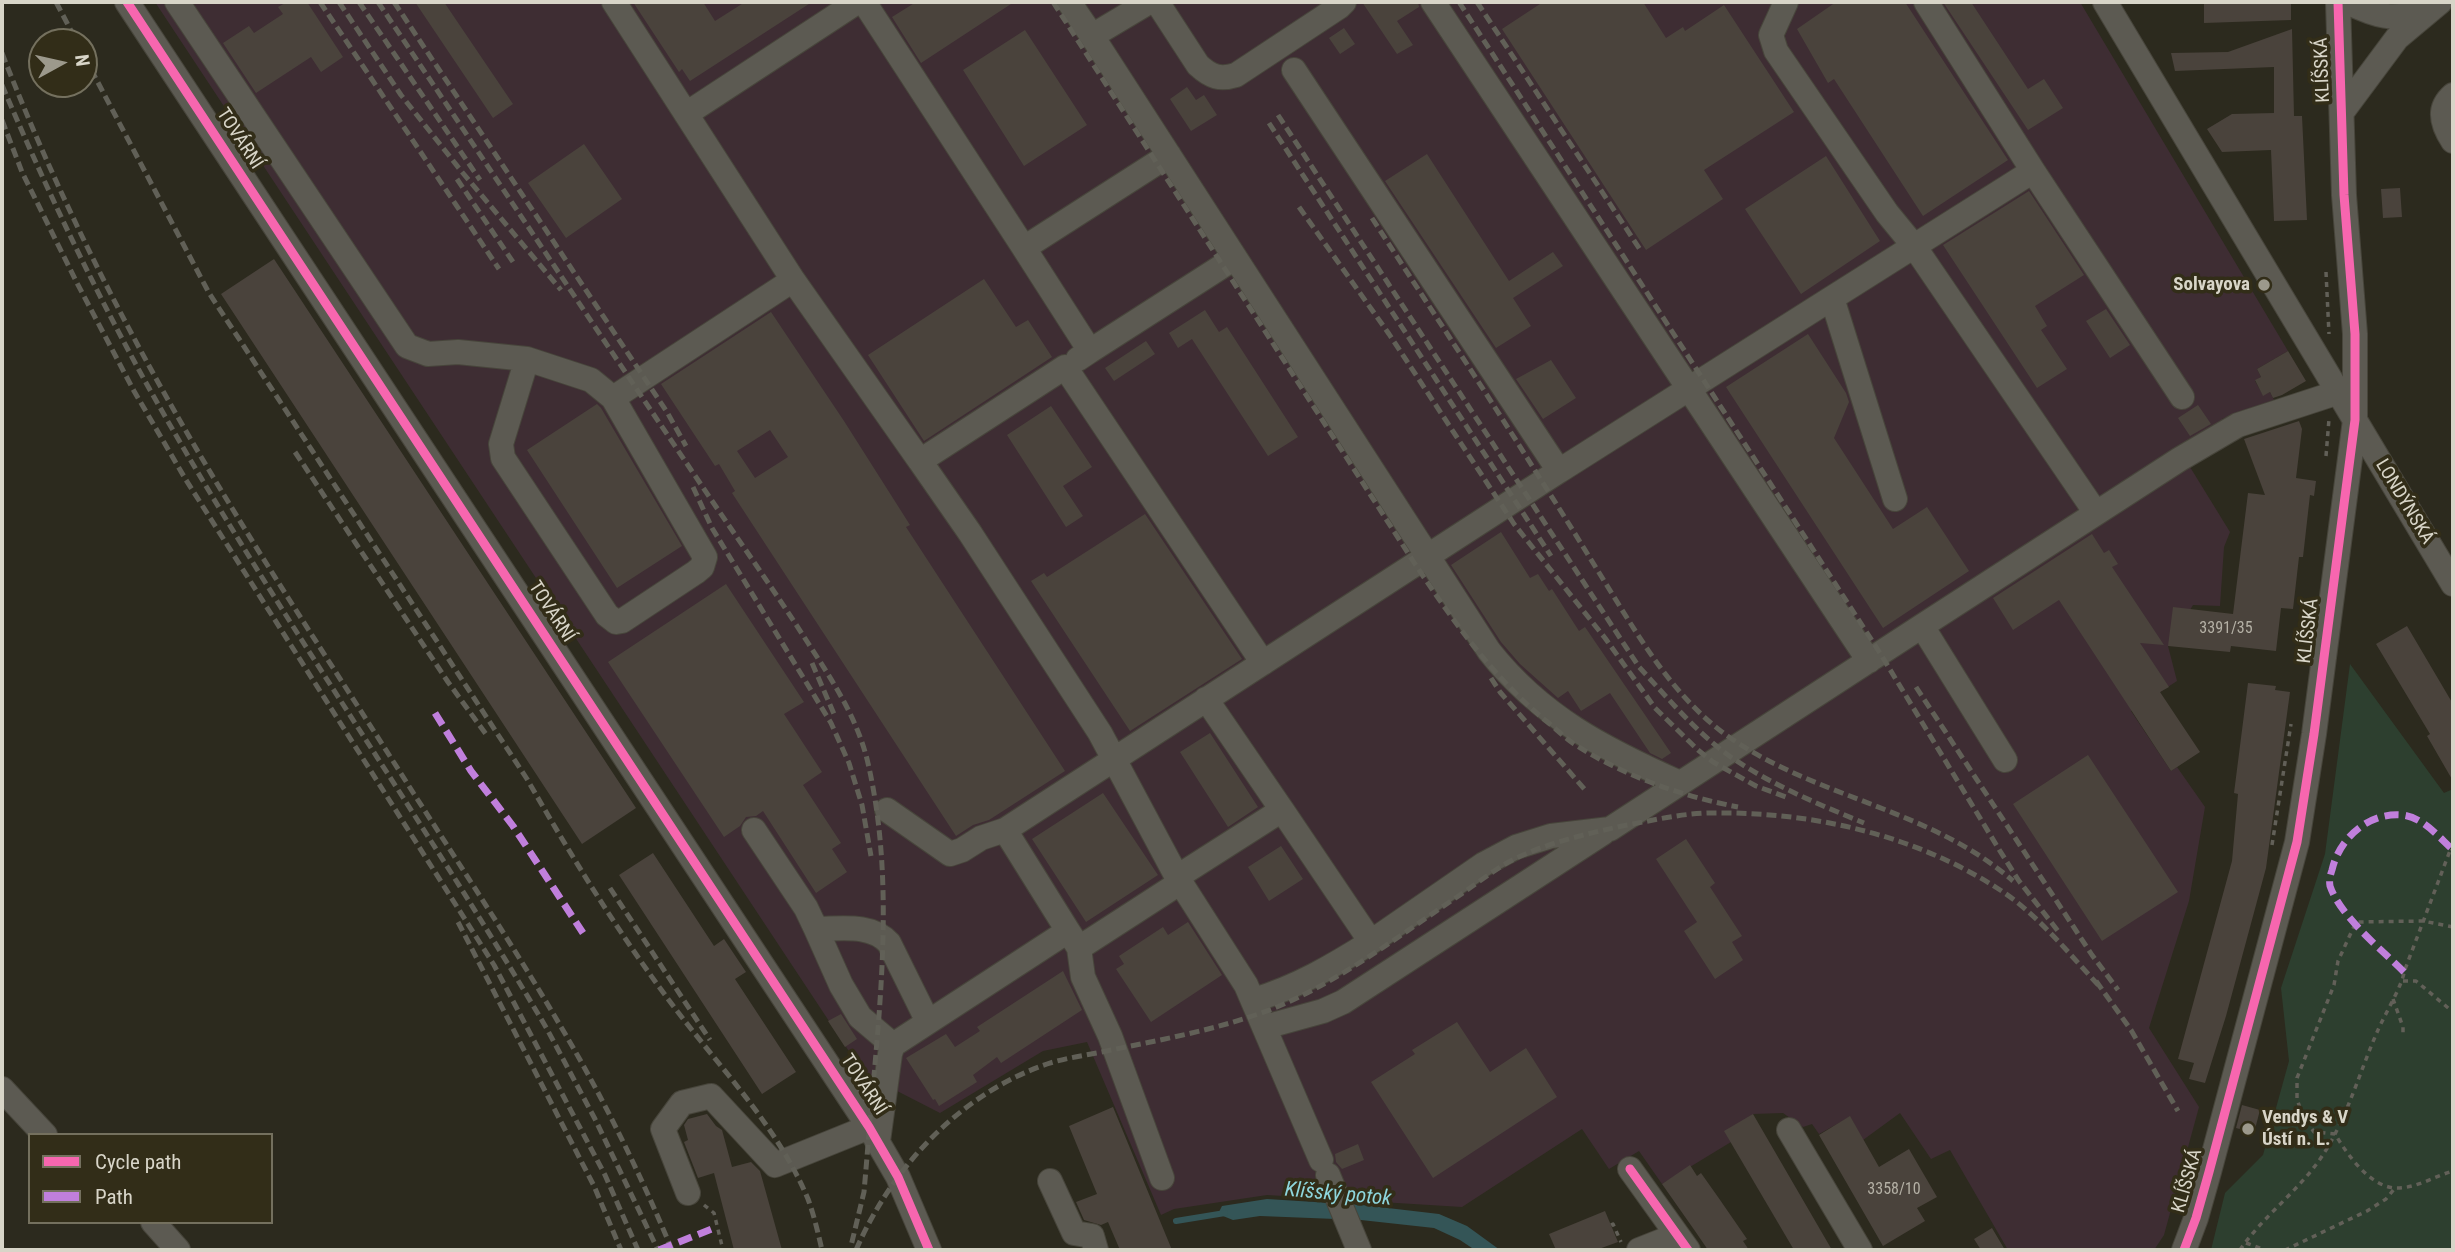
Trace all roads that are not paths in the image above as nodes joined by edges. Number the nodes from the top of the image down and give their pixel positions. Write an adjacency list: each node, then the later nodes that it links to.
1 (127, 2): 67 (street, TOVÁRNÍ)
2 (177, 2): 31 (street)
3 (614, 2): 21 (street)
4 (864, 2): 26 (street)
5 (1069, 2): 17 (street)
6 (1149, 2): 17 (street)
7 (1157, 2): 8 (street)
8 (1344, 2)
9 (1433, 2): 33 (street)
10 (1786, 2): 25 (street)
11 (1926, 2): 24 (street)
12 (2338, 2): 20 (street, KLÍŠSKÁ)
13 (2347, 2): 14 (street)
14 (2437, 2): 20 (street)
15 (842, 6): 21 (street)
16 (2114, 8): 36 (street)
17 (1092, 36): 23 (street)
18 (1294, 70): 39 (street)
19 (2453, 95): 22 (street)
20 (2342, 112): 37 (street, KLÍŠSKÁ)
21 (687, 114): 28 (street)
22 (2453, 141)
23 (1169, 155): 26 (street); 27 (street)
24 (2033, 171): 25 (street); 34 (street)
25 (1914, 246): 29 (street); 41 (street)
26 (1024, 248): 30 (street)
27 (1235, 258): 30 (street); 42 (street)
28 (793, 280): 35 (street); 38 (street)
29 (1832, 298): 33 (street); 40 (street)
30 (1090, 351): 32 (street)
31 (527, 359): 35 (street); 35 (street)
32 (1065, 367): 38 (street); 46 (street)
33 (1689, 389): 39 (street); 45 (street)
34 (2182, 397)
35 (613, 398)
36 (2332, 401): 37 (street); 41 (street)
37 (2355, 420): 43 (street, LONDÝNSKÁ); 80 (street, KLÍŠSKÁ)
38 (920, 461): 48 (street)
39 (1559, 471): 42 (street)
40 (1895, 499)
41 (2096, 513): 44 (street)
42 (1428, 556): 46 (street); 50 (street)
43 (2453, 584)
44 (1922, 626): 45 (street); 49 (street)
45 (1868, 661): 50 (street)
46 (1263, 663): 47 (street)
47 (1206, 699): 48 (street); 52 (street)
48 (1114, 759): 55 (street); 56 (street)
49 (2005, 760)
50 (1680, 783): 53 (street)
51 (887, 810): 55 (street)
52 (1282, 810): 56 (street); 59 (street)
53 (1610, 829): 59 (street); 62 (street)
54 (754, 830): 57 (street)
55 (1005, 830): 58 (street)
56 (1179, 880): 58 (street); 60 (street)
57 (816, 929): 61 (street); 63 (street)
58 (1073, 940): 61 (street); 69 (street)
59 (1371, 942): 60 (street)
60 (1254, 1000): 62 (street)
61 (928, 1022): 63 (street)
62 (1265, 1027): 73 (street)
63 (893, 1045): 67 (street)
64 (2, 1089): 66 (street)
65 (1789, 1130): 76 (street)
66 (43, 1133)
67 (874, 1134): 71 (street); 78 (street, TOVÁRNÍ)
68 (1630, 1169): 74 (street)
69 (1163, 1178)
70 (1050, 1181): 79 (street)
71 (688, 1193)
72 (155, 1224): 77 (street)
73 (1354, 1238)
74 (1682, 1242): 75 (street)
75 (1630, 1247)
76 (1850, 1247)
77 (178, 1250)
78 (929, 1250)
79 (1096, 1250)
80 (2184, 1250)

